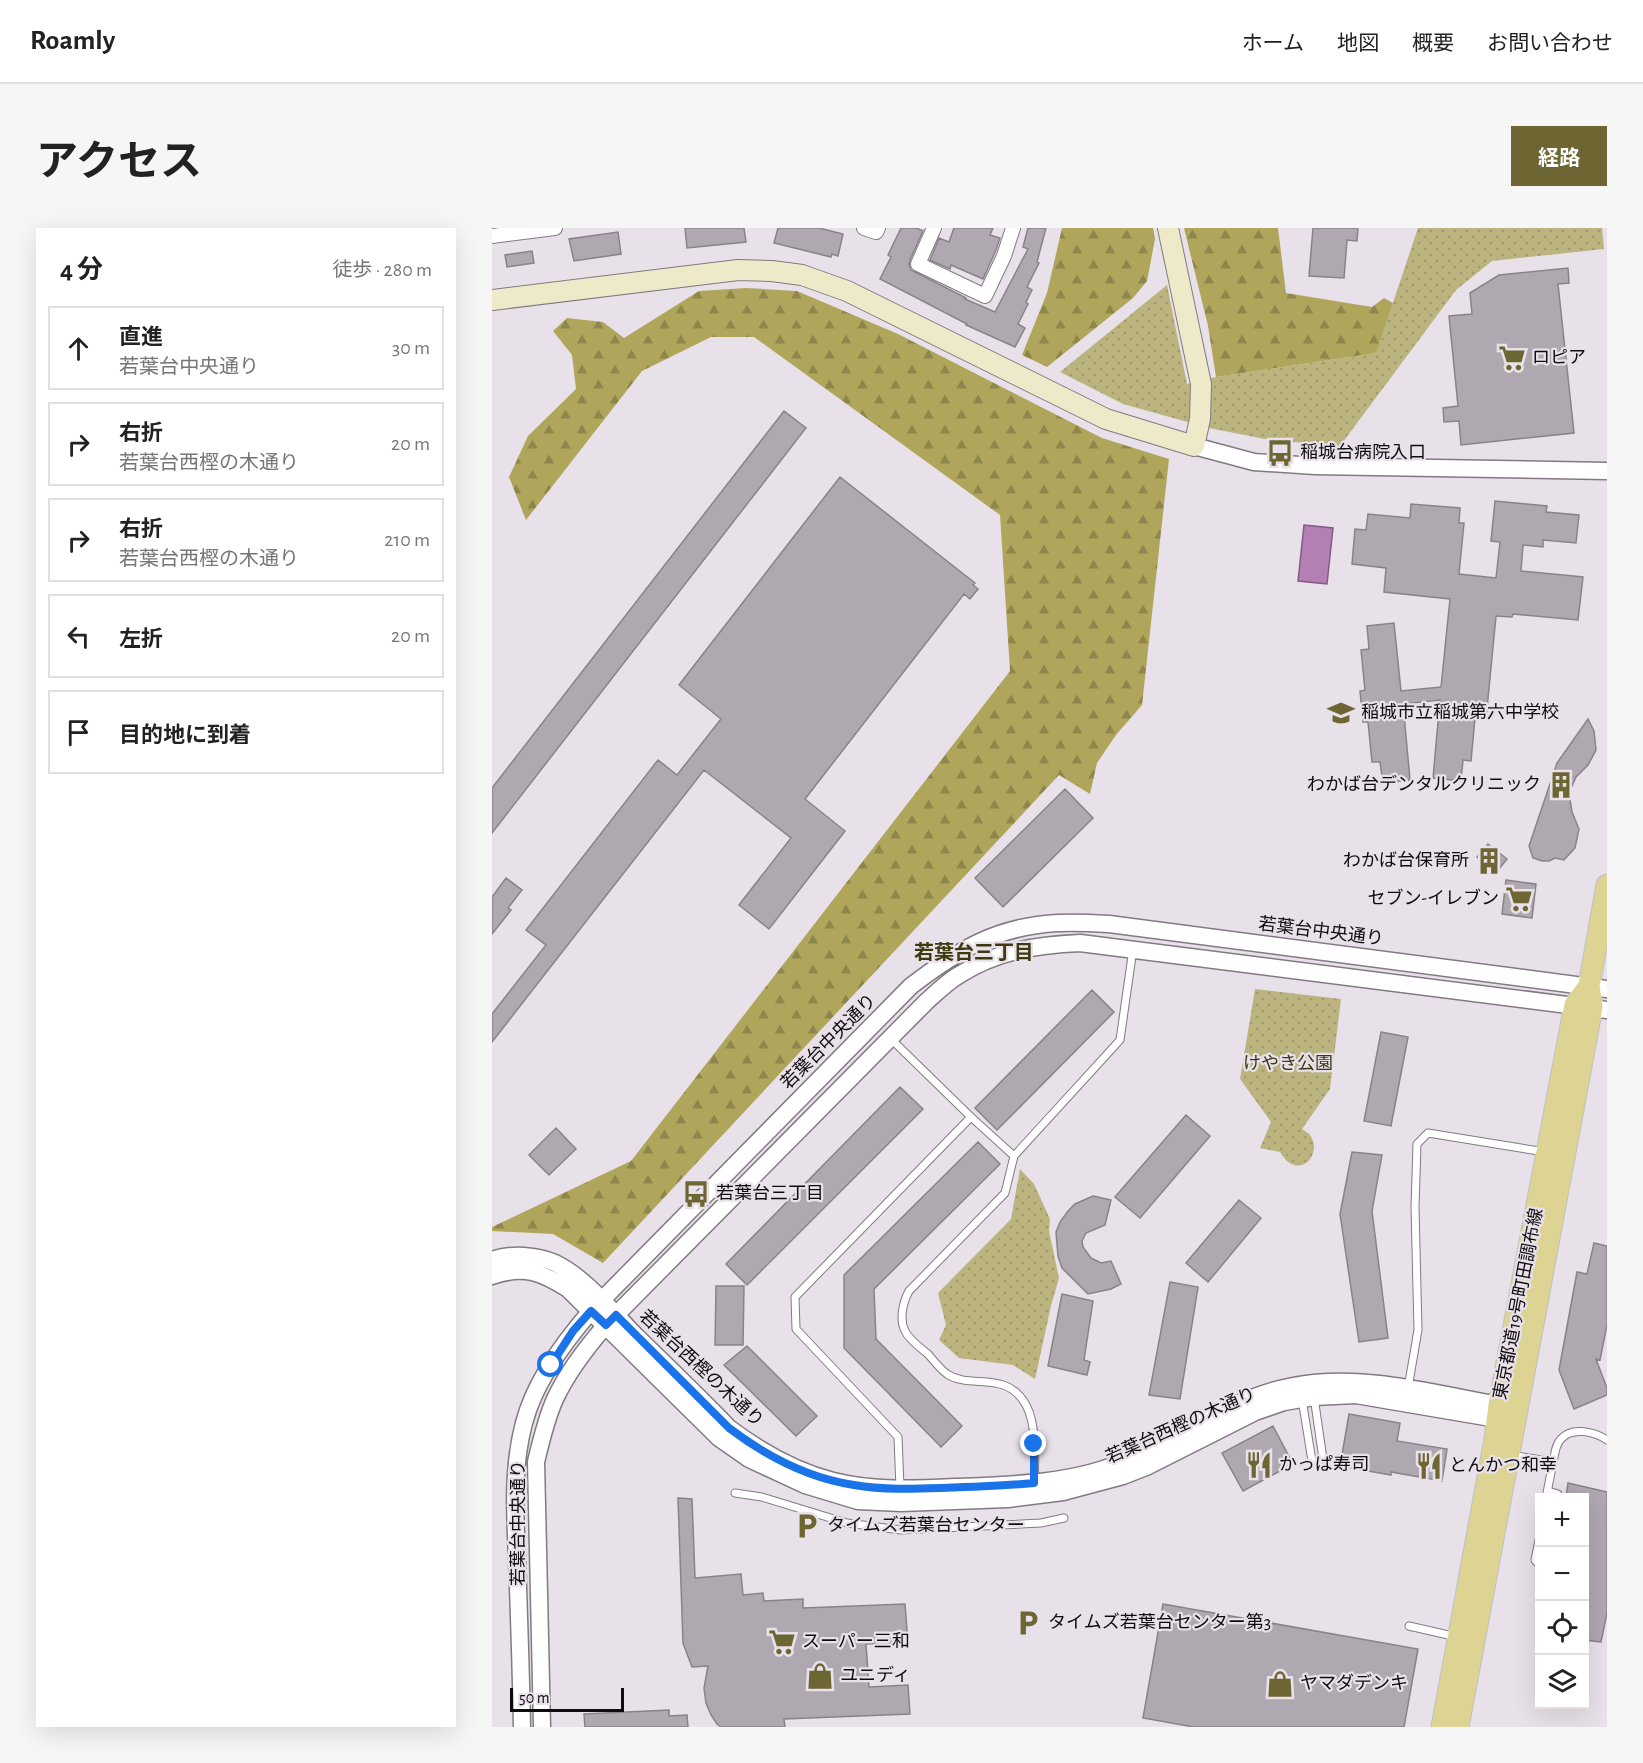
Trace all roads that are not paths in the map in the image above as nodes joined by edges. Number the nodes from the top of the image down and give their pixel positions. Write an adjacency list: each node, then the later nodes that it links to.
1 (546, 228): 7 (street)
2 (864, 228): 3 (street)
3 (878, 228)
4 (934, 228): 5 (street)
5 (1013, 228)
6 (1168, 228): 9 (main road)
7 (492, 236)
8 (492, 300): 9 (main road)
9 (1194, 446): 10 (street)
10 (1607, 471)
11 (1607, 885): 13 (main road, 東京都道19号町田調布線)
12 (1133, 949): 13 (street, 若葉台中央通り); 14 (street, 若葉台中央通り); 17 (lane)
13 (1594, 999): 16 (main road, 東京都道19号町田調布線); 20 (street, 若葉台中央通り); 24 (main road, 東京都道19号町田調布線)
14 (890, 1038): 15 (lane); 21 (street, 若葉台中央通り)
15 (971, 1117): 17 (lane); 31 (lane)
16 (1548, 1152): 22 (lane); 24 (main road, 東京都道19号町田調布線)
17 (1014, 1156): 30 (lane)
18 (492, 1260): 20 (street)
19 (492, 1276): 20 (street)
20 (596, 1306): 21 (street, 若葉台西樫の木通り); 37 (street, 若葉台中央通り)
21 (611, 1320): 23 (street, 若葉台西樫の木通り); 31 (street, 若葉台西樫の木通り); 38 (street, 若葉台中央通り)
22 (1408, 1388): 24 (street, 若葉台西樫の木通り); 30 (street, 若葉台西樫の木通り)
23 (1308, 1398): 24 (street, 若葉台西樫の木通り); 27 (lane); 28 (lane)
24 (1504, 1413): 26 (main road, 東京都道19号町田調布線); 36 (main road, 東京都道19号町田調布線)
25 (1607, 1440): 29 (lane)
26 (1508, 1455): 29 (lane); 40 (main road, 東京都道19号町田調布線)
27 (1323, 1459)
28 (1312, 1461)
29 (1553, 1462): 33 (lane)
30 (1034, 1483): 31 (street, 若葉台西樫の木通り)
31 (900, 1489)
32 (735, 1493): 34 (lane)
33 (1547, 1493)
34 (1064, 1518)
35 (1409, 1626): 36 (lane)
36 (1459, 1638): 39 (main road, 東京都道19号町田調布線)
37 (522, 1727)
38 (542, 1727)
39 (1443, 1727)
40 (1458, 1727)

